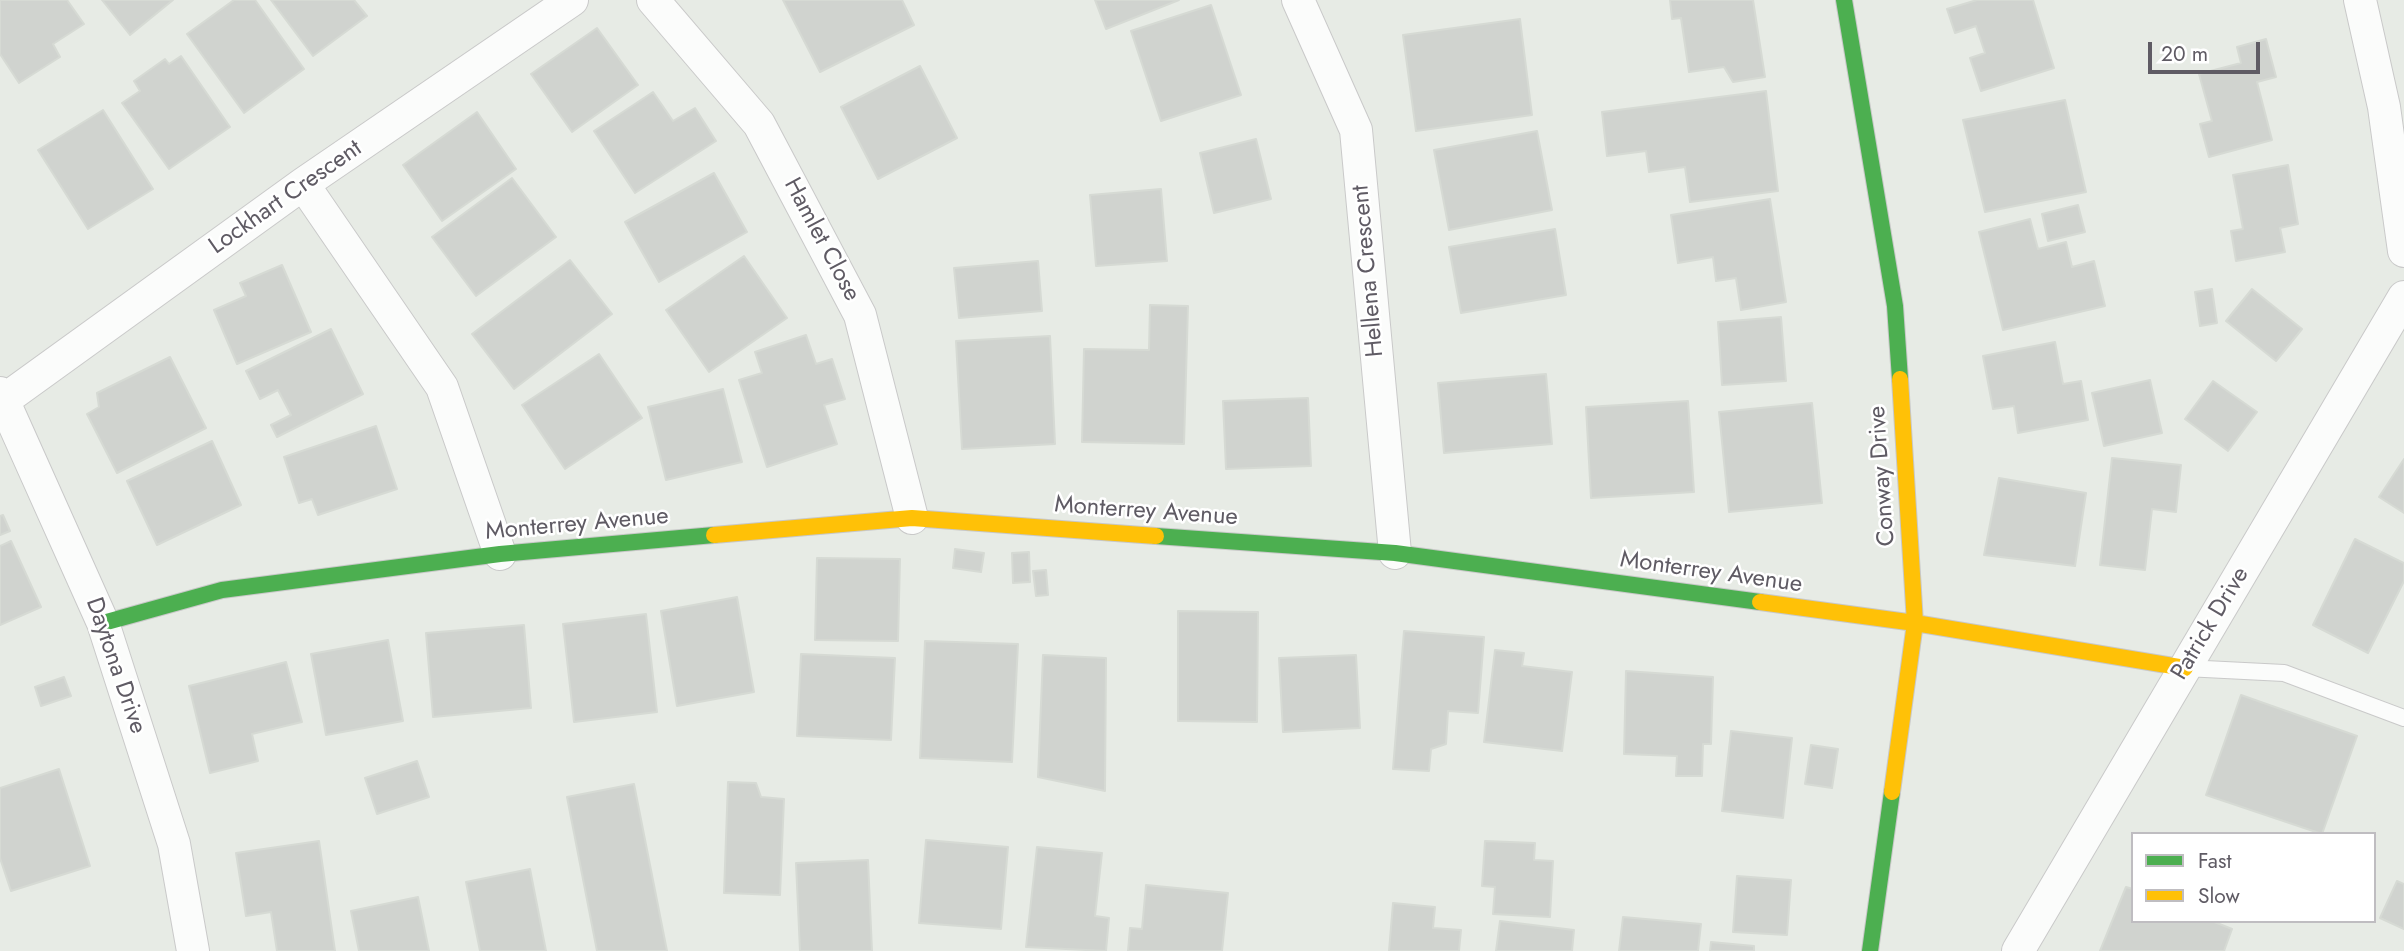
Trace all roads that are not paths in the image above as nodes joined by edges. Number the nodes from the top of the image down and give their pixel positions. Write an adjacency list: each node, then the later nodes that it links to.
1 (572, 0): 6 (street, Lockhart Crescent)
2 (653, 0): 10 (street, Hamlet Close)
3 (1298, 0): 11 (street, Hellena Crescent)
4 (1844, 0): 14 (street, Conway Drive)
5 (2360, 0): 7 (street)
6 (303, 184): 9 (street, Lockhart Crescent); 12 (street)
7 (2404, 251)
8 (2404, 297): 15 (street, Patrick Drive)
9 (2, 397): 13 (street, Daytona Drive)
10 (912, 518): 11 (street, Monterrey Avenue); 12 (street, Monterrey Avenue)
11 (1395, 553): 14 (street, Monterrey Avenue)
12 (500, 554): 13 (street, Monterrey Avenue)
13 (103, 623): 17 (street, Daytona Drive)
14 (1915, 623): 15 (street, Monterrey Avenue); 18 (street, Conway Drive)
15 (2185, 668): 16 (lane); 19 (street, Patrick Drive)
16 (2404, 718)
17 (193, 951)
18 (1870, 951)
19 (2018, 951)

